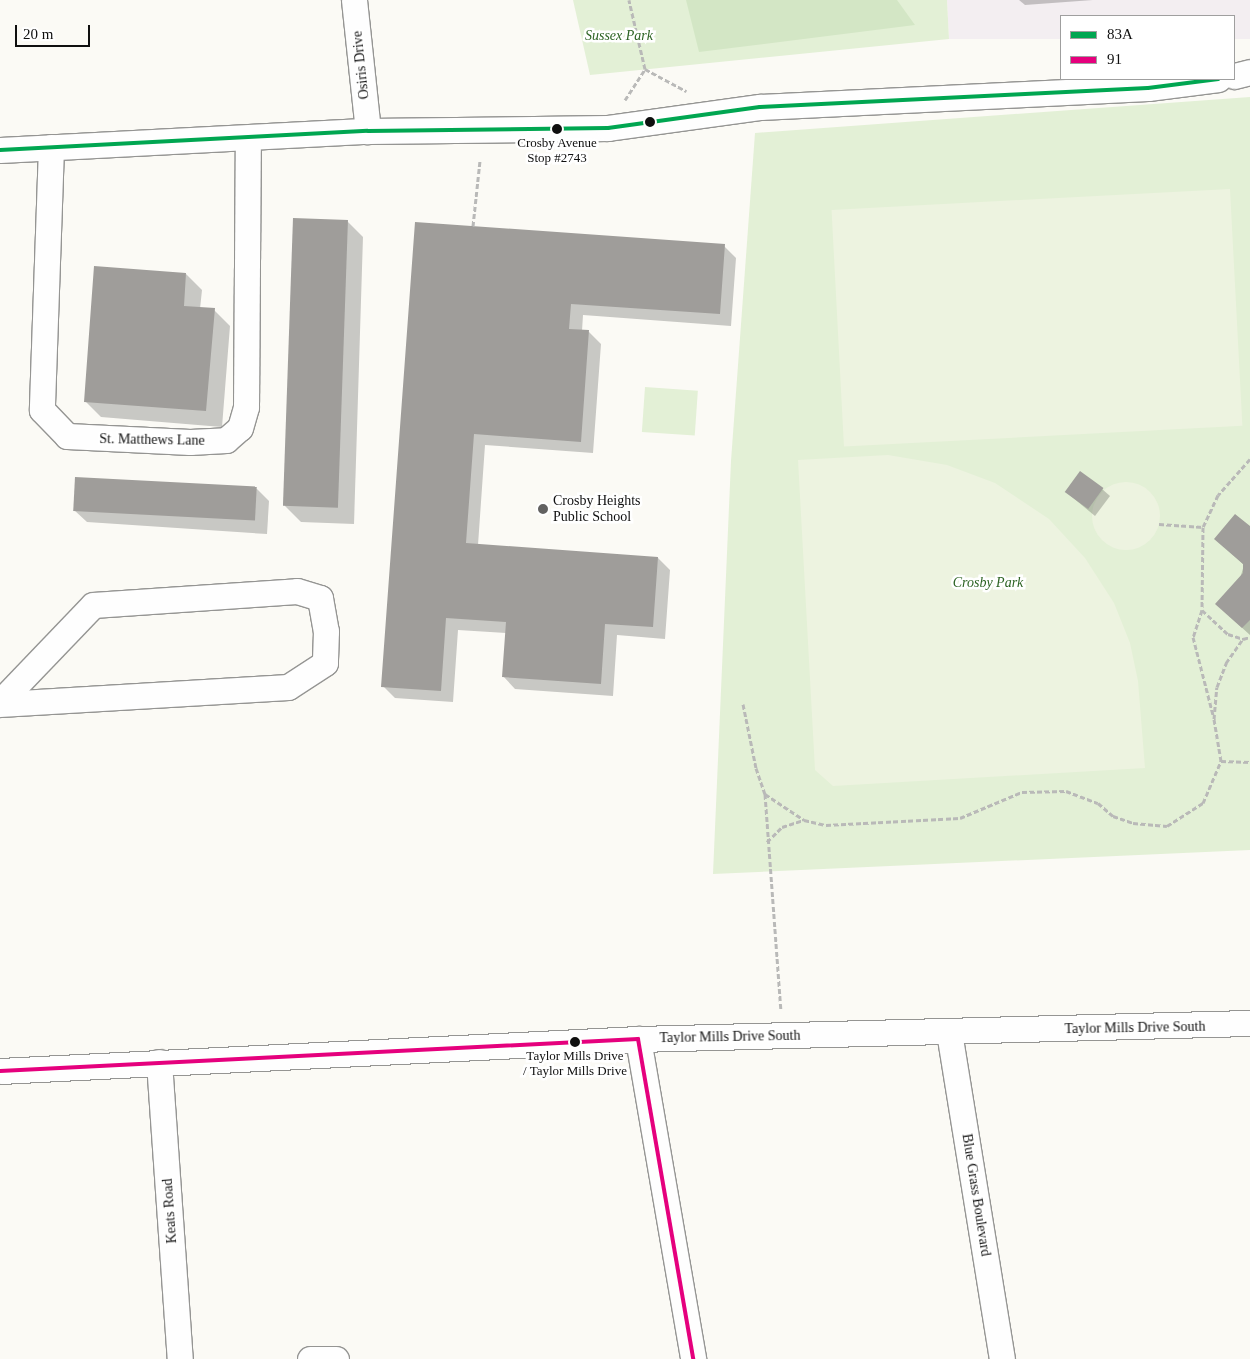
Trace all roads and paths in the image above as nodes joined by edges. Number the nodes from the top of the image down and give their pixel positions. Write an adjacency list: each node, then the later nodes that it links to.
1 (354, 0): 9 (street, Osiris Drive)
2 (629, 0): 3 (path)
3 (645, 69): 7 (path); 8 (path)
4 (1250, 72): 5 (street)
5 (1235, 76)
6 (1210, 80): 9 (street)
7 (687, 91)
8 (622, 104)
9 (368, 131): 10 (street)
10 (248, 138): 11 (street); 11 (street, St. Matthews Lane)
11 (51, 147): 12 (street)
12 (0, 150)
13 (480, 160): 14 (path)
14 (473, 226)
15 (1250, 459): 17 (path)
16 (1159, 524): 17 (path)
17 (1202, 527): 18 (path)
18 (1202, 610): 20 (path); 23 (path)
19 (1250, 637): 20 (path)
20 (1243, 639): 23 (path)
21 (0, 703): 21 (street)
22 (743, 704): 26 (path)
23 (1214, 719): 24 (path)
24 (1221, 761): 25 (path); 27 (path)
25 (1250, 762)
26 (765, 794): 27 (path); 28 (path)
27 (804, 820): 28 (path)
28 (767, 842): 29 (path)
29 (781, 1010)
30 (1250, 1023): 31 (street, Taylor Mills Drive South)
31 (949, 1032): 32 (street, Taylor Mills Drive South); 39 (street, Blue Grass Boulevard)
32 (638, 1039): 33 (street, Taylor Mills Drive South); 38 (street)
33 (159, 1062): 34 (street, Taylor Mills Drive South); 35 (street, Keats Road)
34 (0, 1071)
35 (180, 1359)
36 (310, 1359): 37 (street)
37 (336, 1359)
38 (693, 1359)
39 (1002, 1359)

